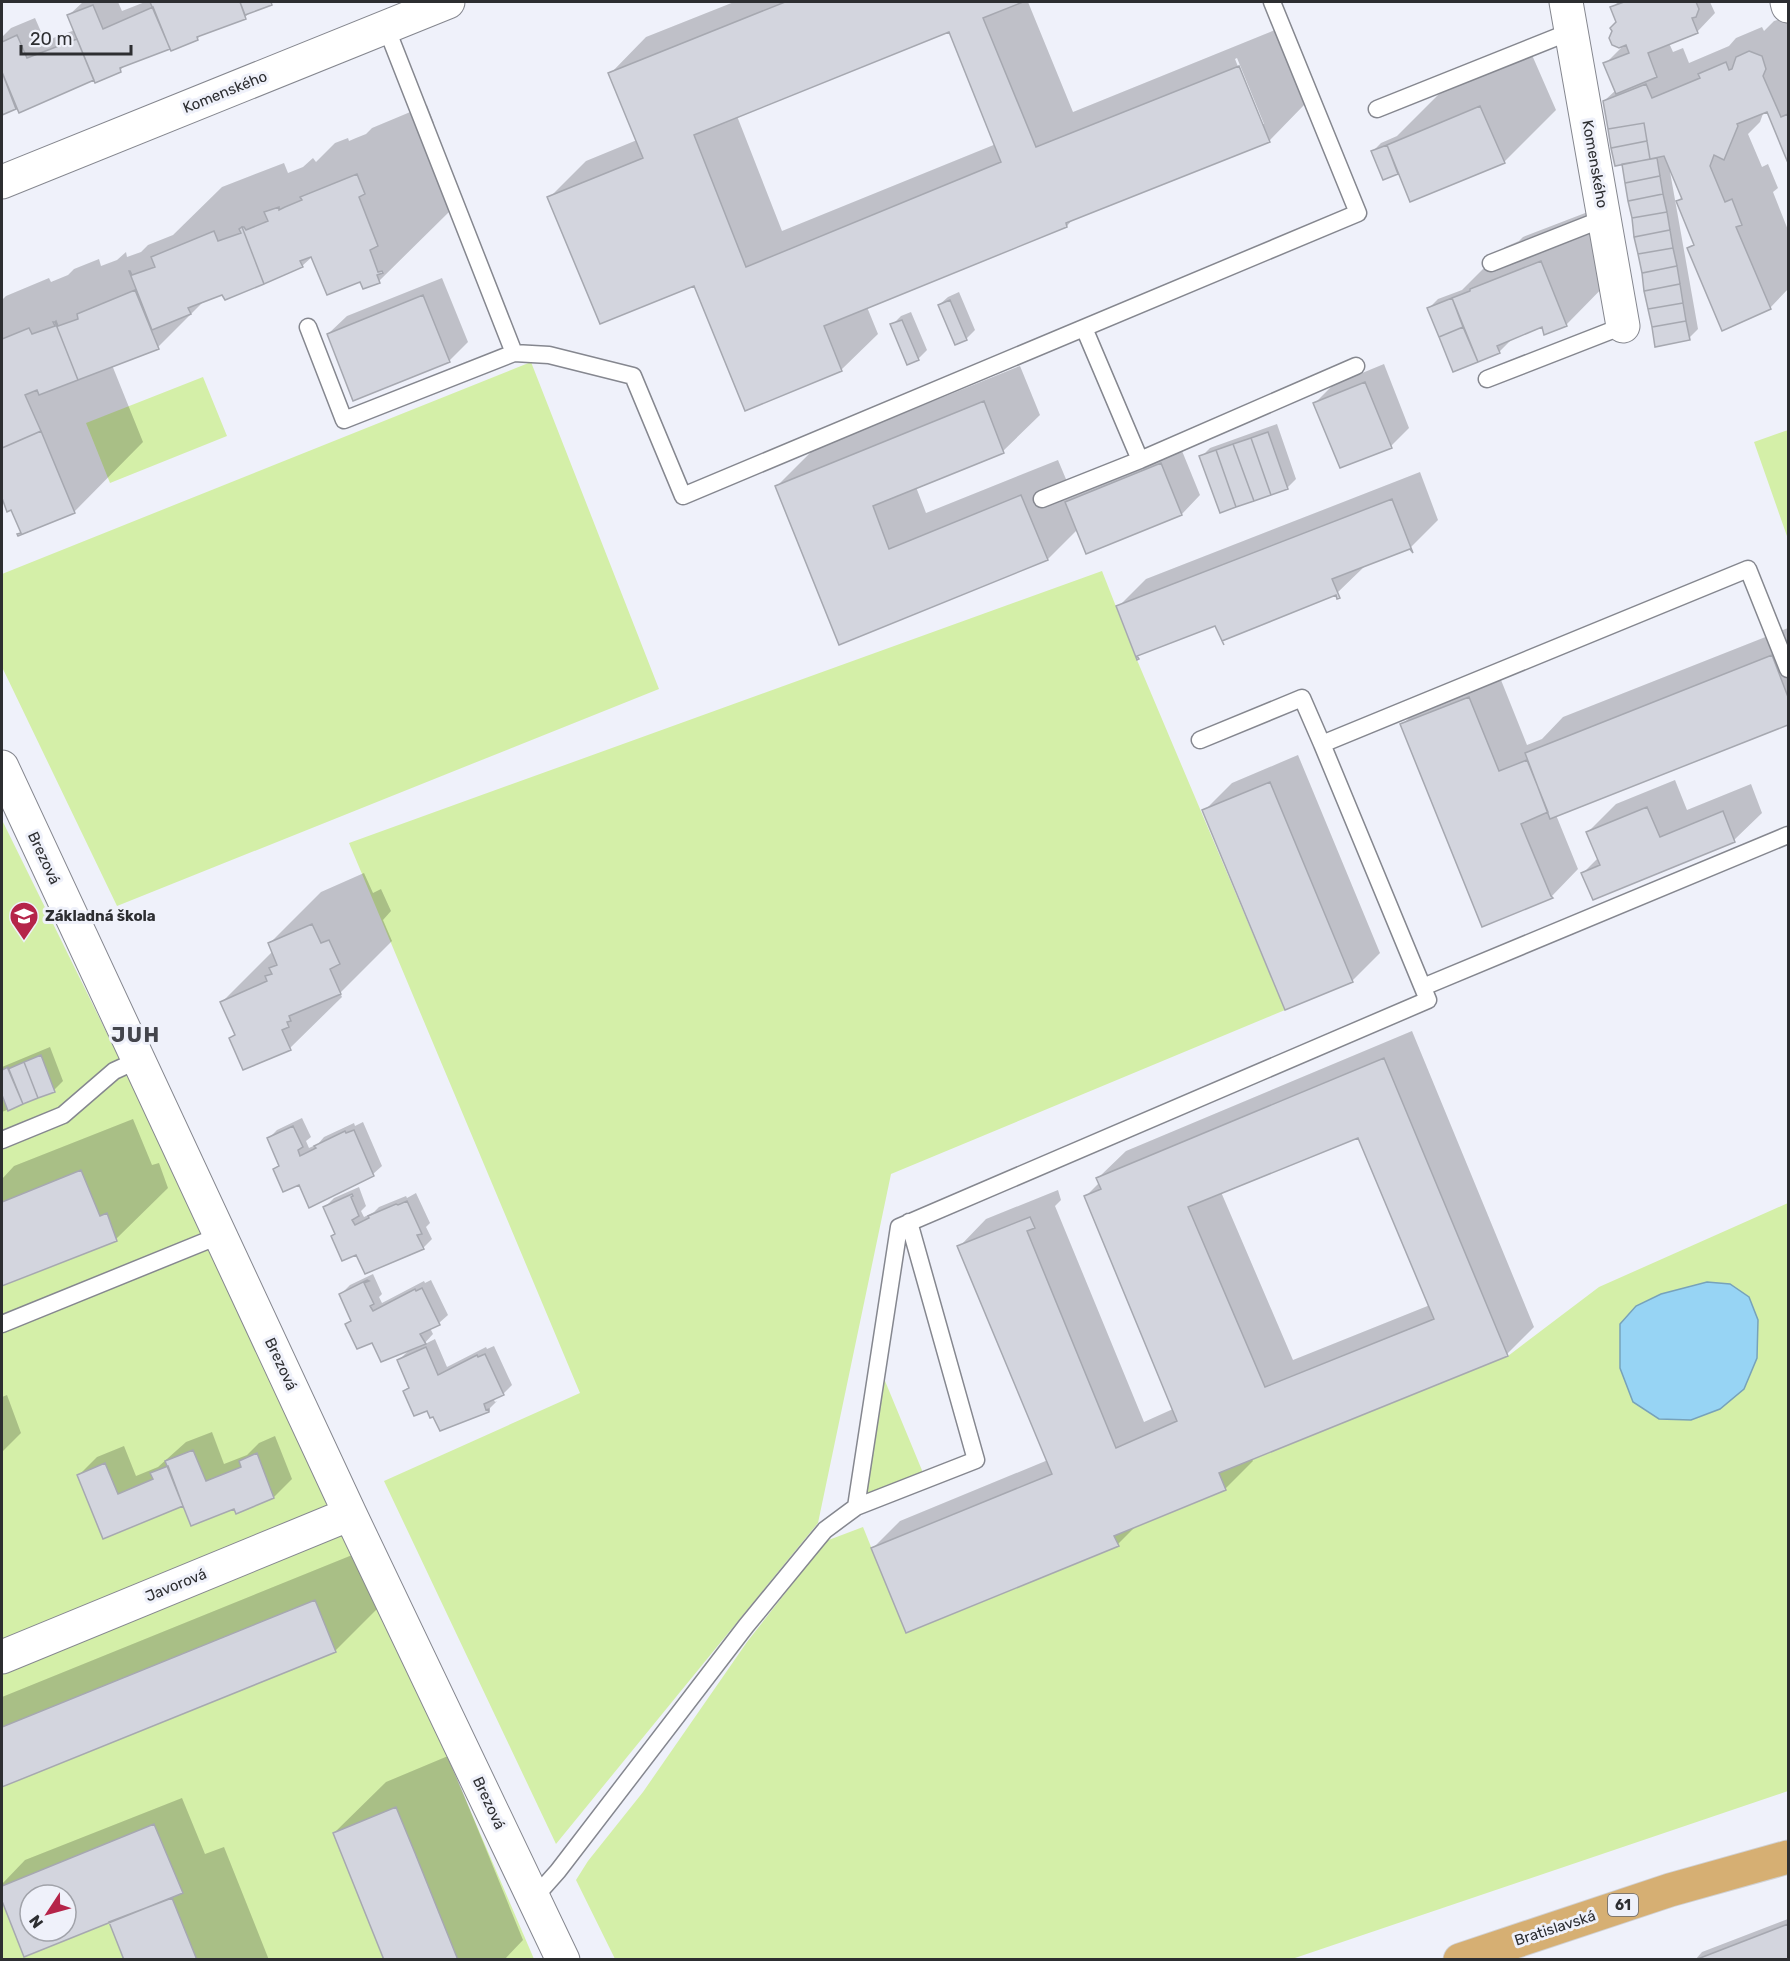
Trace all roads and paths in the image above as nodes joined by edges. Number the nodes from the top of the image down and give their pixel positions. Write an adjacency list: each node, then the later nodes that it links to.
1 (448, 2): 6 (street, Komenského)
2 (1272, 2): 13 (lane)
3 (1787, 2): 4 (street)
4 (1788, 6)
5 (1569, 16): 7 (lane); 9 (street, Komenského)
6 (386, 27): 8 (street, Komenského); 14 (lane)
7 (1377, 109)
8 (2, 182)
9 (1605, 218): 10 (lane); 11 (street, Komenského)
10 (1491, 263)
11 (1623, 326): 16 (lane)
12 (308, 327): 14 (lane)
13 (1084, 328): 14 (lane); 17 (lane)
14 (514, 353)
15 (1356, 366): 17 (lane)
16 (1487, 379)
17 (1140, 460): 18 (lane)
18 (1042, 499)
19 (1788, 669): 21 (lane)
20 (1200, 740): 21 (lane)
21 (1322, 744): 24 (lane)
22 (2, 767): 25 (street, Brezová)
23 (1788, 835): 24 (lane)
24 (1423, 987): 27 (lane)
25 (138, 1060): 26 (lane); 28 (street, Brezová)
26 (2, 1140)
27 (909, 1222): 30 (lane); 30 (lane)
28 (220, 1235): 29 (lane); 31 (street, Brezová)
29 (2, 1324)
30 (856, 1507): 34 (lane)
31 (350, 1514): 32 (street, Javorová); 34 (street, Brezová)
32 (2, 1657)
33 (1788, 1857): 36 (main road, Bratislavská / 61)
34 (534, 1898): 35 (street, Brezová)
35 (563, 1959)
36 (1460, 1959)

